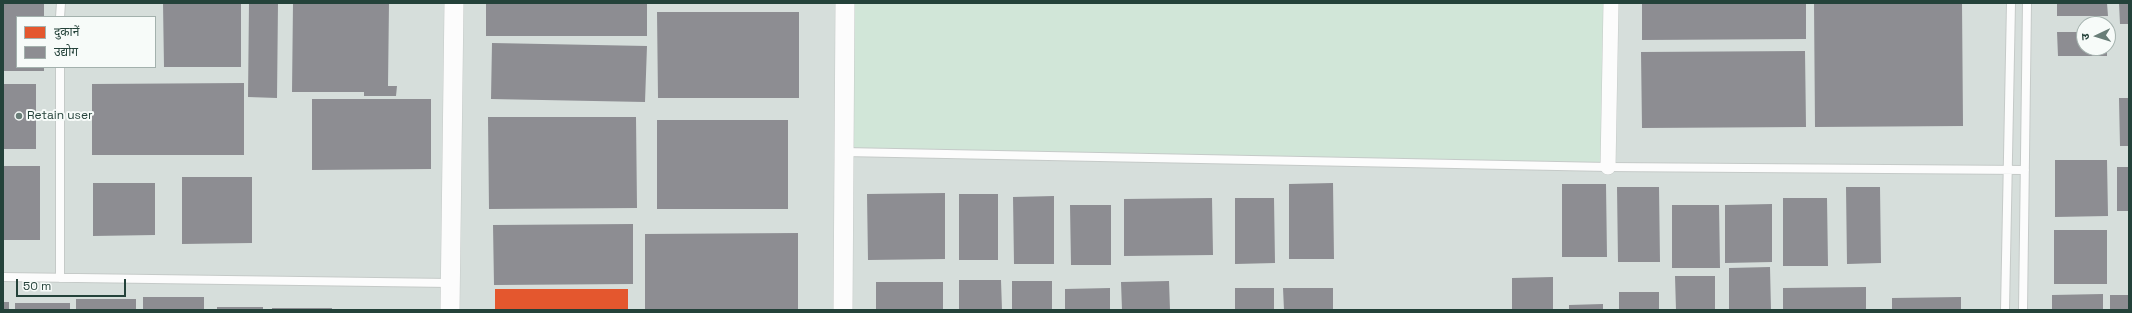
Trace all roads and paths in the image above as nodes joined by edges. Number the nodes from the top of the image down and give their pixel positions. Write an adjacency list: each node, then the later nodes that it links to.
1 (60, 3): 7 (lane)
2 (454, 3): 15 (street)
3 (845, 3): 9 (street)
4 (1611, 3): 10 (street)
5 (2011, 3): 11 (lane)
6 (2027, 3): 12 (lane)
7 (60, 16)
8 (60, 68): 14 (lane)
9 (844, 152): 10 (lane); 17 (street)
10 (1608, 167): 11 (lane)
11 (2008, 170): 12 (lane); 18 (lane)
12 (2025, 170): 19 (lane)
13 (3, 277): 14 (lane)
14 (60, 278): 15 (lane)
15 (450, 284): 16 (street)
16 (450, 310)
17 (843, 310)
18 (2005, 310)
19 (2023, 310)

